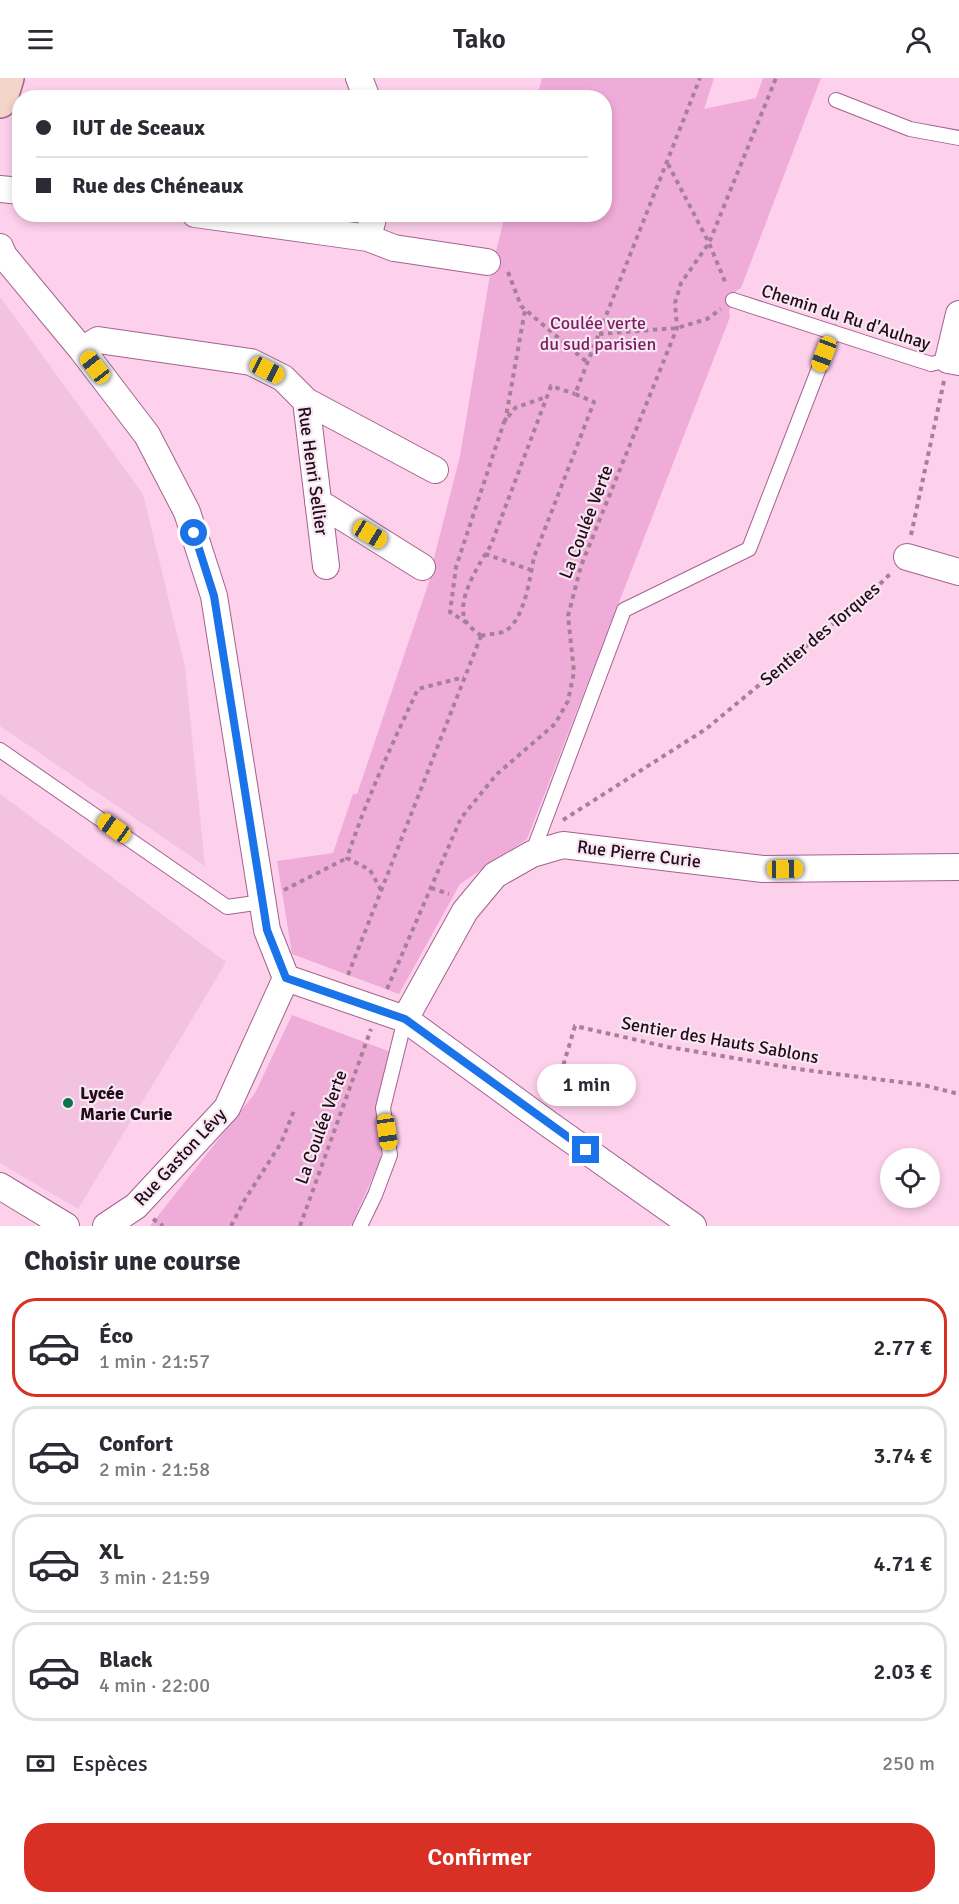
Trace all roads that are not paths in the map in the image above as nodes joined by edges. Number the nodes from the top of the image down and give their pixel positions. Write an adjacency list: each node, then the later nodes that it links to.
1 (7, 78): 3 (main road)
2 (836, 100): 4 (lane)
3 (0, 101)
4 (959, 138)
5 (312, 222): 6 (street)
6 (371, 226): 8 (street)
7 (0, 247): 12 (street)
8 (487, 262)
9 (733, 300): 11 (lane, Chemin du Ru d'Aulnay)
10 (959, 314): 13 (street)
11 (833, 332): 13 (lane, Chemin du Ru d'Aulnay); 22 (lane)
12 (82, 350): 14 (street, Rue Henri Sellier); 24 (street)
13 (954, 361)
14 (306, 401): 15 (street); 16 (street, Rue Henri Sellier)
15 (435, 470)
16 (318, 502): 18 (street, Rue Henri Sellier); 19 (street)
17 (907, 557): 20 (street)
18 (326, 566)
19 (422, 567)
20 (959, 572)
21 (0, 750): 24 (lane)
22 (532, 854): 23 (street, Rue Pierre Curie); 26 (street, Rue Pierre Curie)
23 (959, 867)
24 (262, 902): 25 (street)
25 (286, 978): 26 (street); 29 (street, Rue Gaston Lévy)
26 (405, 1019): 30 (lane); 31 (street)
27 (0, 1185): 28 (street)
28 (66, 1226)
29 (106, 1226)
30 (360, 1226)
31 (693, 1226)

